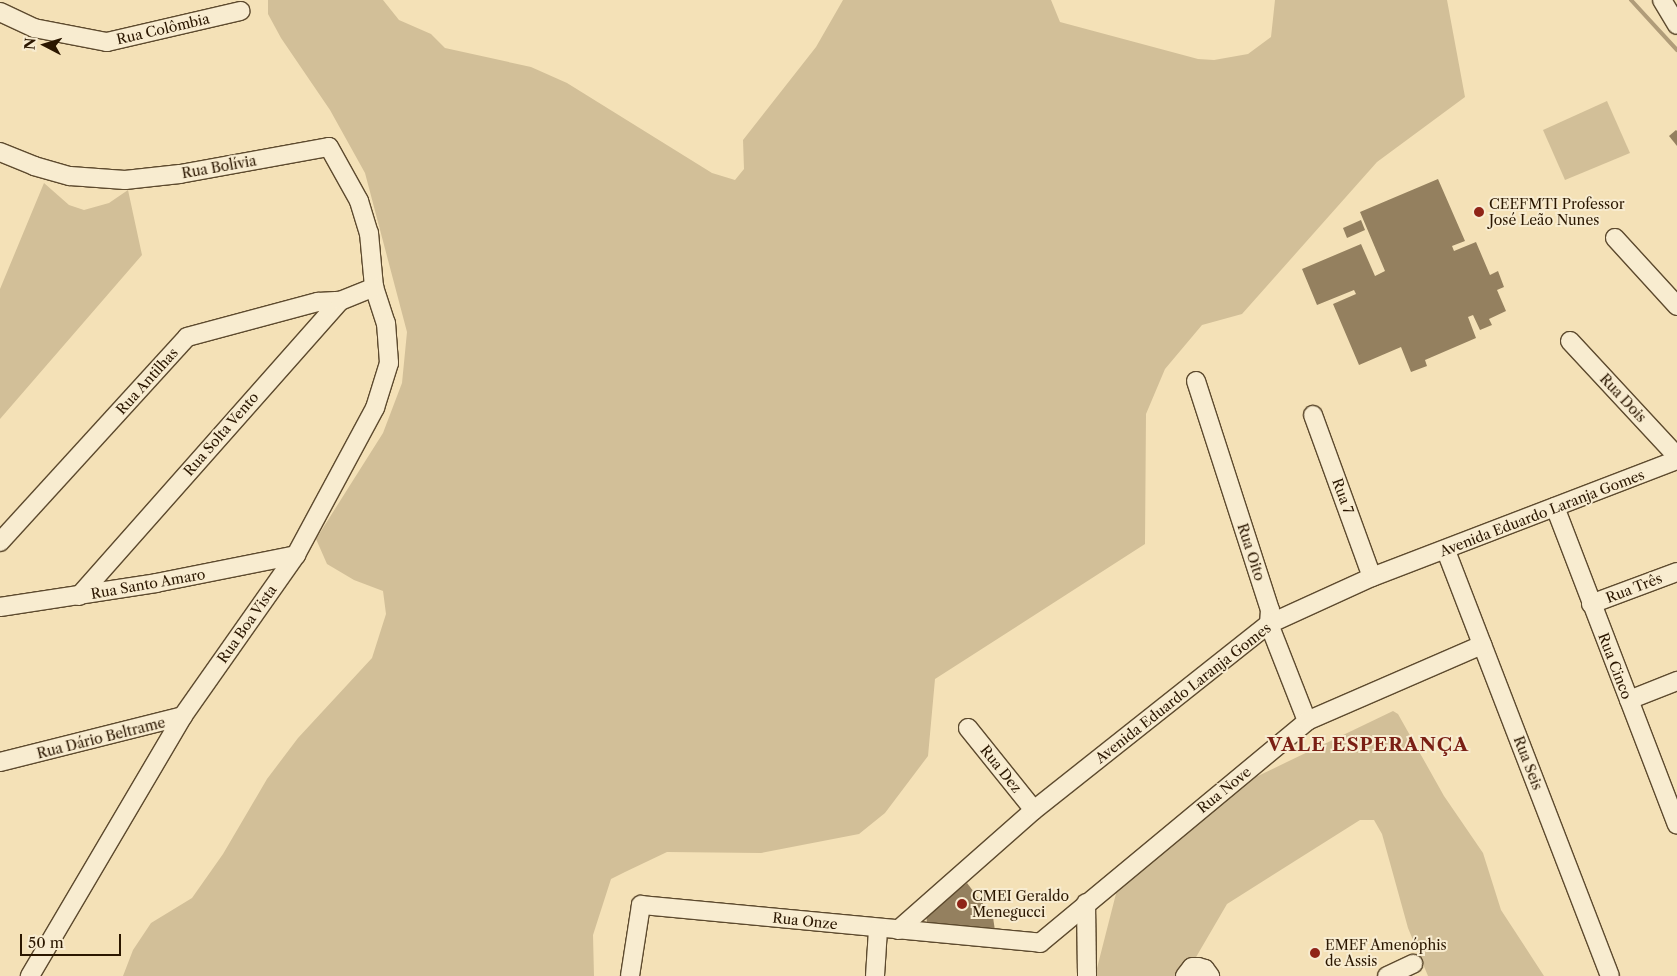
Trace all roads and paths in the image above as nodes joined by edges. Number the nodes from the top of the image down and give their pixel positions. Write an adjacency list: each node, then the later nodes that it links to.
1 (1662, 0): 4 (street)
2 (240, 11): 3 (street, Rua Colômbia)
3 (0, 12)
4 (1677, 25)
5 (0, 152): 7 (street, Rua Bolívia)
6 (1616, 238): 10 (street)
7 (370, 250): 8 (street, Rua Boa Vista)
8 (374, 287): 9 (street, Rua Solta Vento); 19 (street, Rua Boa Vista)
9 (340, 301): 17 (street, Rua Antilhas); 22 (street, Rua Solta Vento)
10 (1677, 306)
11 (1570, 341): 14 (street, Rua Dois)
12 (1196, 381): 25 (street, Rua Oito)
13 (1313, 415): 21 (street, Rua 7)
14 (1677, 456)
15 (1677, 460): 16 (street, Avenida Eduardo Laranja Gomes)
16 (1555, 507): 18 (street, Avenida Eduardo Laranja Gomes); 23 (street, Rua Cinco)
17 (0, 542)
18 (1446, 551): 21 (street, Avenida Eduardo Laranja Gomes); 26 (street, Rua Seis)
19 (296, 555): 22 (street, Rua Santo Amaro); 29 (street, Rua Boa Vista)
20 (1677, 572): 23 (street, Rua Três)
21 (1372, 577): 25 (street, Avenida Eduardo Laranja Gomes)
22 (79, 596): 24 (street, Rua Santo Amaro)
23 (1592, 604): 28 (street, Rua Cinco)
24 (0, 607)
25 (1269, 624): 30 (street, Rua Oito); 35 (street, Avenida Eduardo Laranja Gomes)
26 (1482, 645): 30 (street, Rua Nove); 42 (street, Rua Seis)
27 (1677, 681): 28 (street)
28 (1628, 700): 36 (street, Rua Cinco)
29 (183, 716): 32 (street, Rua Dário Beltrame); 43 (street, Rua Boa Vista)
30 (1307, 721): 37 (street, Rua Nove)
31 (968, 728): 35 (street, Rua Dez)
32 (18, 758): 33 (street, Rua Dário Beltrame); 34 (street, Rua Dário Beltrame)
33 (0, 762)
34 (0, 773)
35 (1034, 810): 39 (street, Avenida Eduardo Laranja Gomes)
36 (1677, 824)
37 (1086, 903): 40 (street, Rua Nove); 46 (street)
38 (878, 928): 39 (street, Rua Onze); 44 (street, Rua Onze); 45 (street)
39 (898, 930): 40 (street, Rua Onze)
40 (1040, 943)
41 (1413, 964): 49 (street)
42 (1610, 975)
43 (30, 976)
44 (630, 976)
45 (874, 976)
46 (1087, 976)
47 (1185, 976): 48 (street)
48 (1210, 976)
49 (1387, 976)

